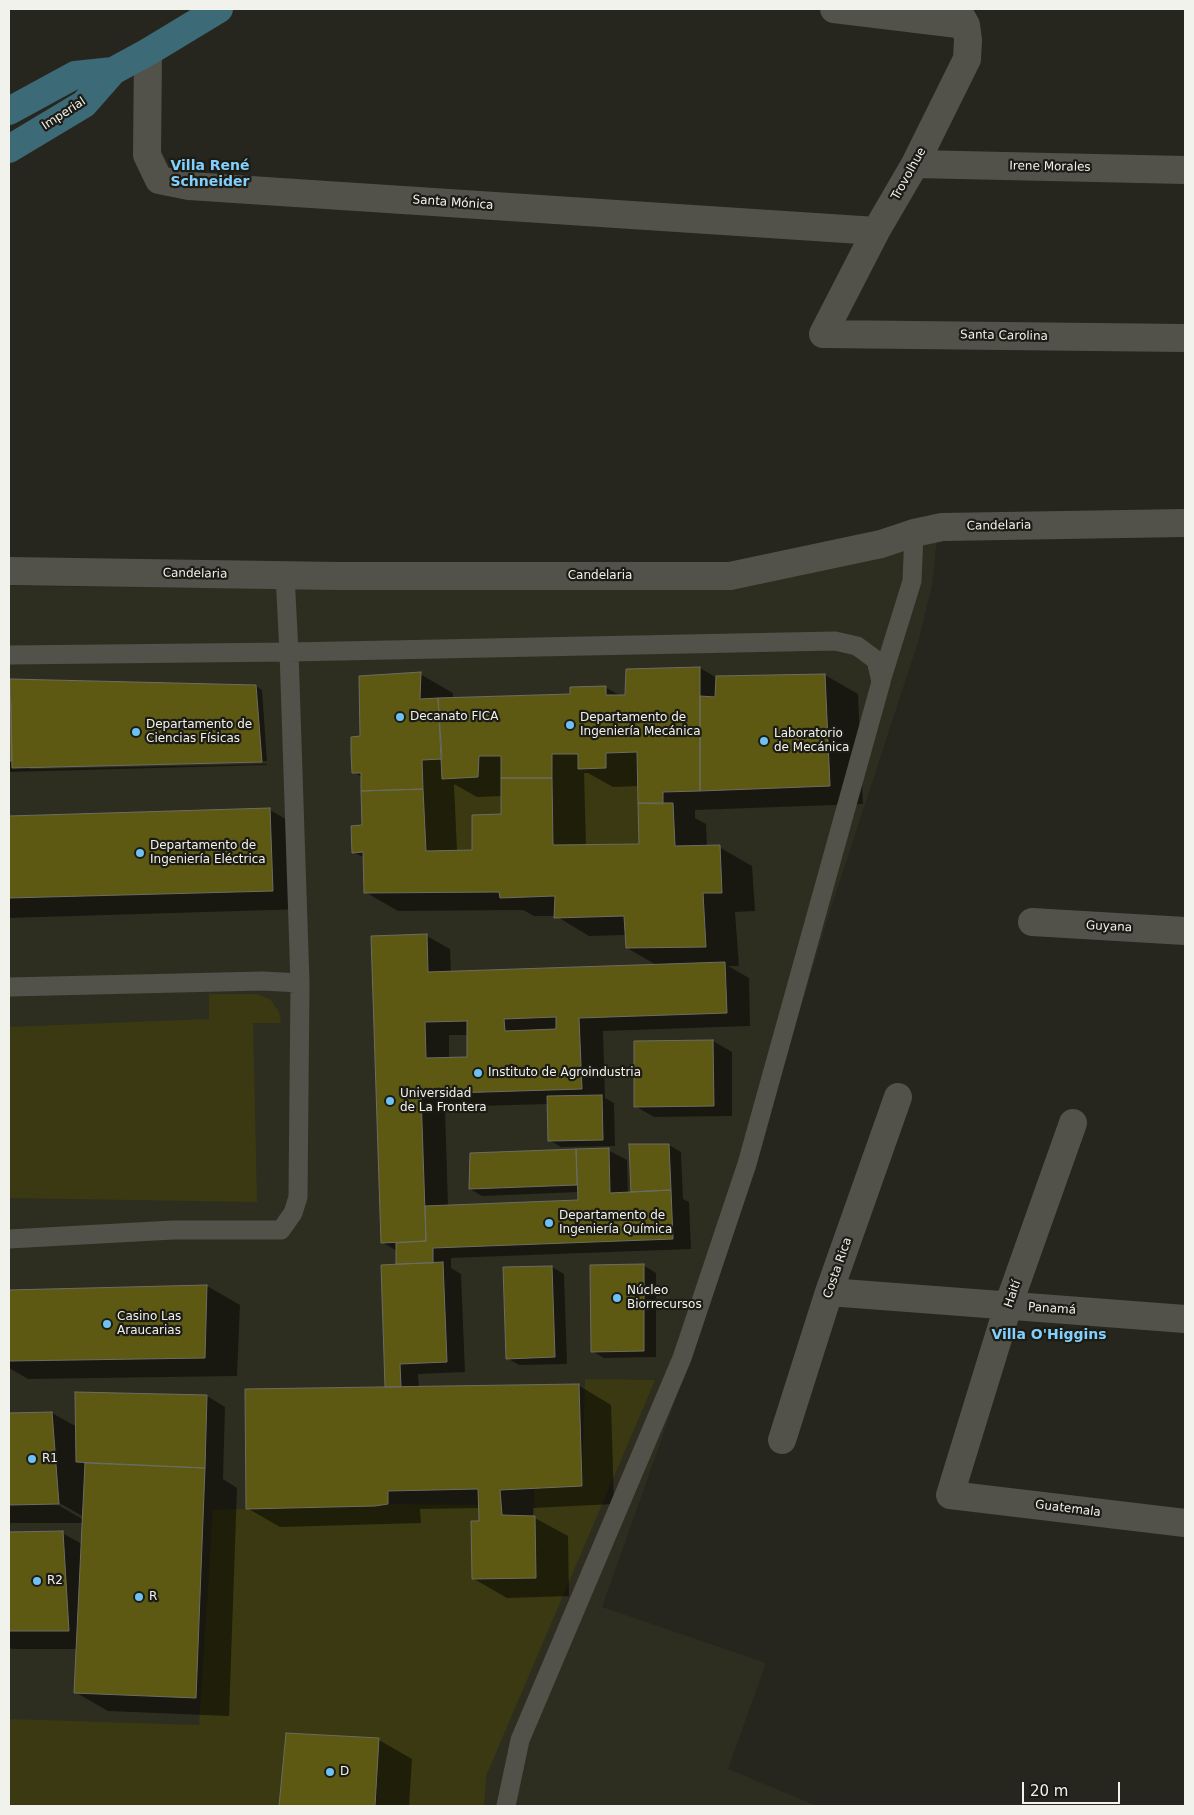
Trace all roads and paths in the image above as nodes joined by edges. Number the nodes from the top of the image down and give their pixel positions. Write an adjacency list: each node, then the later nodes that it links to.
1 (219, 9): 4 (main road, Imperial)
2 (834, 9): 3 (street)
3 (961, 17): 8 (street, Trovolhue)
4 (148, 52): 5 (main road, Imperial); 10 (street, Santa Mónica)
5 (113, 71): 6 (main road, Imperial); 7 (main road, Imperial)
6 (9, 111)
7 (9, 149)
8 (915, 164): 9 (street, Irene Morales); 10 (street, Trovolhue)
9 (1185, 170)
10 (876, 231): 11 (street, Trovolhue)
11 (823, 334): 12 (street, Santa Carolina)
12 (1185, 338)
13 (1185, 523): 14 (street, Candelaria)
14 (914, 533): 16 (street, Candelaria); 19 (lane)
15 (9, 571): 16 (street, Candelaria)
16 (285, 575): 17 (lane)
17 (289, 652): 18 (lane); 19 (lane); 22 (lane)
18 (9, 655)
19 (881, 682): 33 (lane)
20 (1032, 922): 21 (street, Guyana)
21 (1185, 931)
22 (300, 983): 23 (lane); 26 (lane)
23 (9, 987)
24 (898, 1097): 27 (street, Costa Rica)
25 (1073, 1123): 28 (street, Haití)
26 (9, 1239)
27 (829, 1292): 28 (street, Panamá); 30 (street, Costa Rica)
28 (1008, 1306): 29 (street, Panamá); 31 (street, Haití)
29 (1185, 1319)
30 (782, 1440)
31 (950, 1495): 32 (street, Guatemala)
32 (1185, 1523)
33 (506, 1806)

